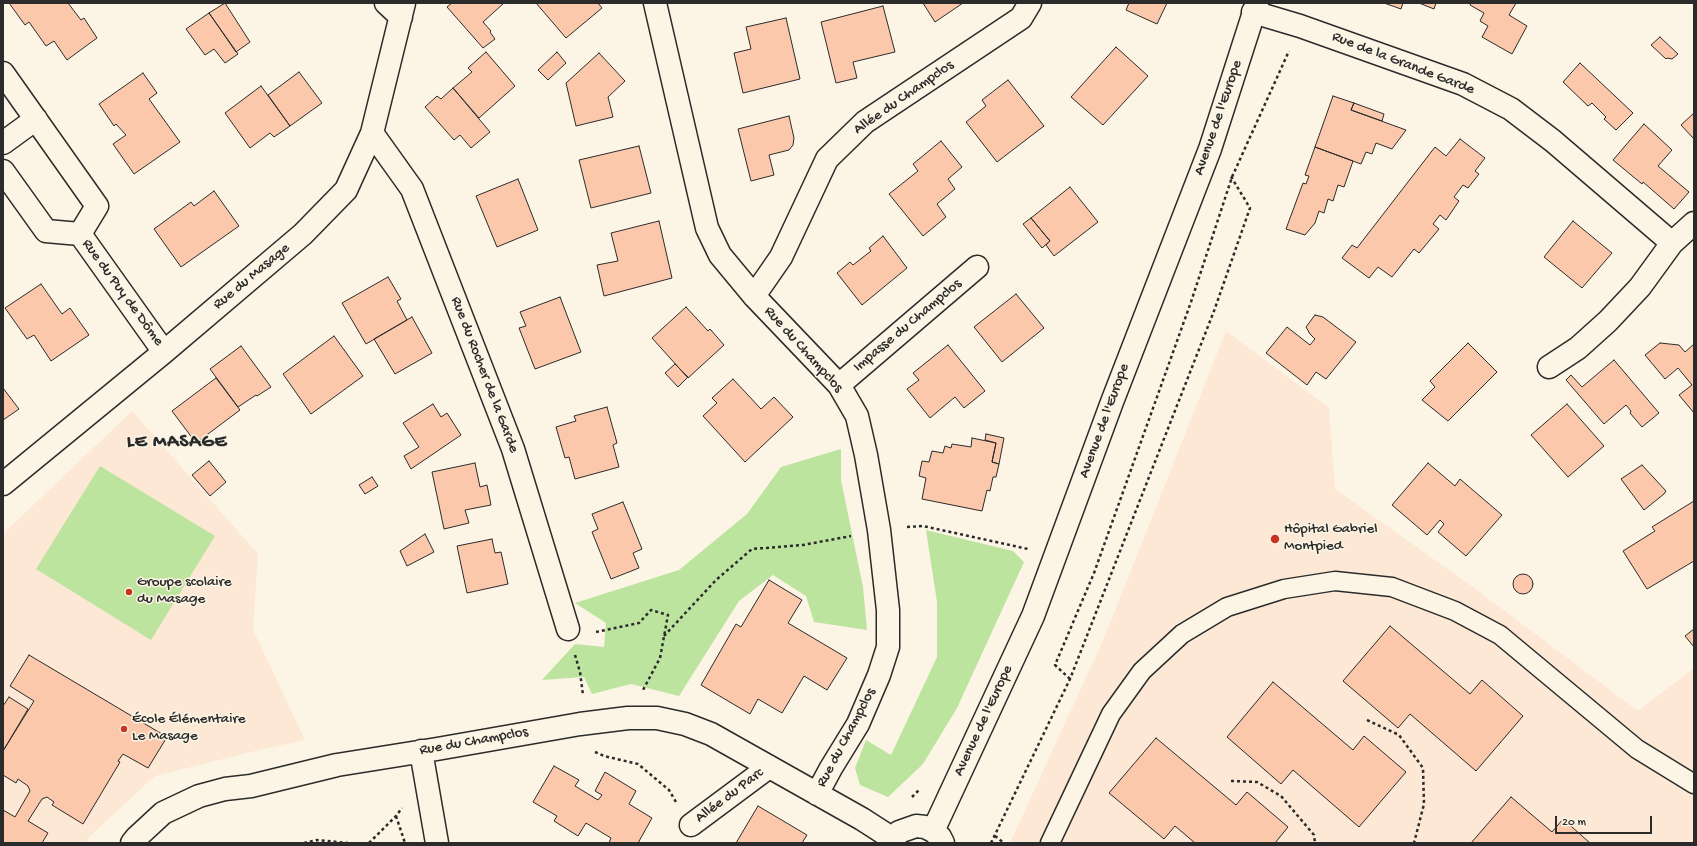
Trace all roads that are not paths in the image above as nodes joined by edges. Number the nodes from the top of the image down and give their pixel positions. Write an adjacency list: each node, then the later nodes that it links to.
1 (655, 3): 14 (street, Rue du Champclos)
2 (1030, 3): 14 (street, Allée du Champclos)
3 (397, 8): 7 (street, Rue du Masage)
4 (1255, 8): 12 (street, Rue de la Grande Garde); 25 (street, Avenue de l'Europe)
5 (3, 73): 6 (street, Rue du Puy de Dôme)
6 (36, 120): 8 (street); 11 (street, Rue du Puy de Dôme)
7 (372, 133): 15 (street, Rue du Masage); 19 (street, Rue du Rocher de la Garde)
8 (3, 143)
9 (3, 171): 11 (street, Rue du Puy de Dôme)
10 (1694, 223): 12 (street)
11 (80, 234): 15 (street, Rue du Puy de Dôme)
12 (1672, 243): 16 (street)
13 (977, 267): 17 (street, Impasse du Champclos)
14 (754, 296): 17 (street, Rue du Champclos)
15 (164, 352): 18 (street, Rue du Masage)
16 (1549, 367)
17 (838, 385): 23 (street, Rue du Champclos)
18 (3, 484)
19 (568, 629)
20 (421, 751): 21 (street, Rue du Champclos); 27 (street, Rue du Champclos); 28 (street)
21 (769, 767): 23 (street, Rue du Champclos); 24 (street, Allée du Parc)
22 (1694, 784): 29 (lane)
23 (817, 794): 26 (street, Rue du Champclos)
24 (691, 825)
25 (938, 837): 26 (street, Avenue de l'Europe)
26 (892, 841)
27 (132, 843)
28 (437, 843)
29 (1050, 843)

